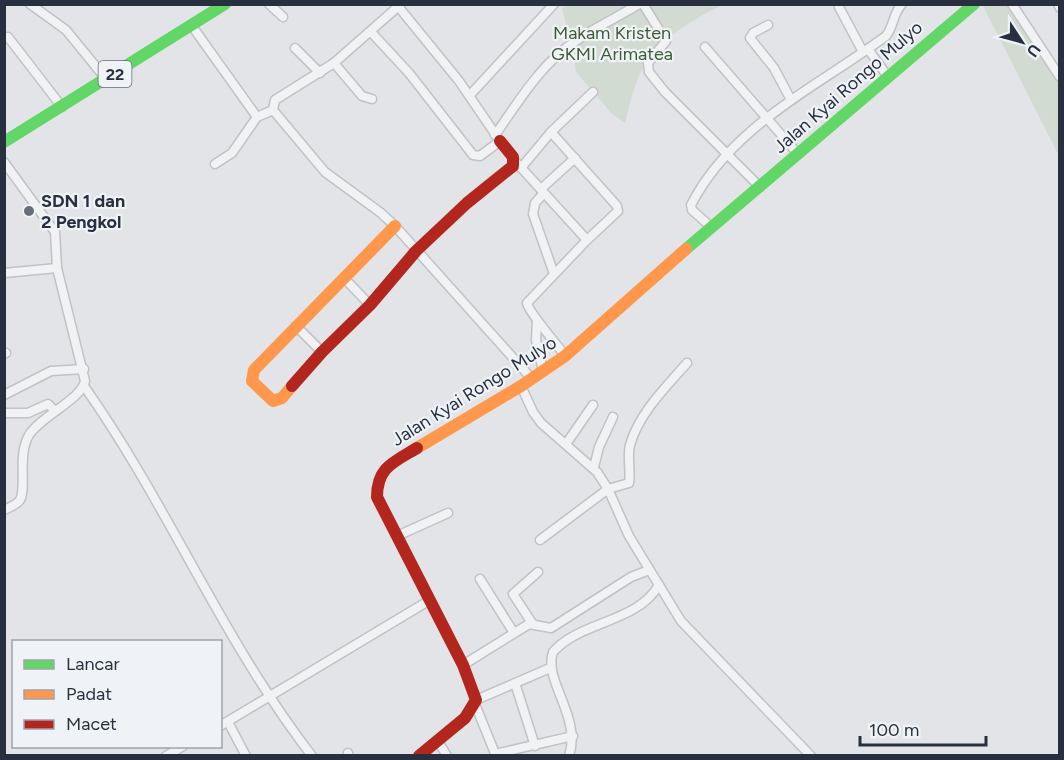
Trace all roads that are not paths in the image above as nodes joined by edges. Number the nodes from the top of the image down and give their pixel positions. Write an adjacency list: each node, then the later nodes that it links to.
1 (30, 4): 24 (street)
2 (225, 4): 14 (main road, 22)
3 (269, 4): 12 (street)
4 (554, 4): 26 (street)
5 (639, 4): 34 (street)
6 (643, 4): 36 (street)
7 (902, 4): 19 (street)
8 (974, 4): 22 (main road, Jalan Kyai Rongo Mulyo)
9 (1012, 4): 23 (street)
10 (399, 5): 15 (street); 26 (street)
11 (839, 8): 19 (street)
12 (283, 17)
13 (768, 25): 28 (street)
14 (192, 26): 24 (main road, 22); 31 (street)
15 (371, 33): 20 (street); 34 (street)
16 (8, 37): 29 (street)
17 (705, 47): 32 (street)
18 (295, 48): 21 (street)
19 (866, 51): 22 (street); 28 (street)
20 (334, 63): 21 (street); 27 (street)
21 (320, 73): 30 (street)
22 (888, 77): 37 (main road, Jalan Kyai Rongo Mulyo)
23 (1059, 77)
24 (106, 80): 29 (main road, 22)
25 (593, 92): 33 (street)
26 (470, 96): 34 (street)
27 (372, 99)
28 (791, 100): 32 (street)
29 (62, 107): 35 (main road, 22)
30 (273, 110): 31 (street); 44 (street)
31 (257, 117): 40 (street)
32 (768, 117): 36 (street); 37 (street)
33 (551, 132): 38 (street); 41 (street)
34 (497, 138): 41 (main road)
35 (4, 142)
36 (728, 153): 42 (street); 45 (street)
37 (798, 154): 42 (main road, Jalan Kyai Rongo Mulyo)
38 (575, 158): 43 (street); 46 (street)
39 (4, 162): 48 (street)
40 (215, 164)
41 (518, 164): 43 (street); 47 (main road)
42 (760, 187): 45 (main road, Jalan Kyai Rongo Mulyo)
43 (542, 191): 46 (street); 50 (street)
44 (394, 226): 47 (street); 51 (main road)
45 (711, 227): 56 (main road, Jalan Kyai Rongo Mulyo)
46 (587, 240): 50 (street)
47 (416, 251): 52 (main road); 60 (street)
48 (57, 268): 49 (street); 58 (street)
49 (4, 273)
50 (554, 274): 53 (street)
51 (344, 278): 52 (street); 54 (main road)
52 (370, 305): 55 (main road)
53 (537, 321): 56 (street); 59 (street)
54 (296, 326): 55 (street); 55 (main road)
55 (322, 352)
56 (565, 356): 59 (main road, Jalan Kyai Rongo Mulyo)
57 (687, 363): 69 (street)
58 (84, 369): 61 (street); 62 (street)
59 (543, 371): 60 (main road, Jalan Kyai Rongo Mulyo)
60 (526, 382): 67 (street); 72 (main road, Jalan Kyai Rongo Mulyo)
61 (84, 386): 64 (street); 84 (street)
62 (4, 395)
63 (593, 405): 67 (street)
64 (54, 410): 65 (street); 70 (street)
65 (4, 413)
66 (613, 417): 68 (street)
67 (566, 444): 68 (street)
68 (594, 467): 69 (street)
69 (608, 489): 73 (street); 74 (street)
70 (4, 510)
71 (448, 513): 72 (street)
72 (397, 536): 78 (main road, Jalan Kyai Rongo Mulyo)
73 (540, 540)
74 (649, 570): 77 (street); 79 (street)
75 (538, 572): 79 (street)
76 (480, 579): 80 (street)
77 (658, 585): 82 (street); 98 (street)
78 (430, 600): 81 (main road, Jalan Kyai Rongo Mulyo); 84 (street)
79 (532, 623): 80 (street)
80 (514, 633): 81 (street)
81 (463, 665): 85 (main road, Jalan Kyai Rongo Mulyo)
82 (550, 668): 83 (street); 87 (street)
83 (515, 683): 85 (street); 89 (street)
84 (270, 697): 86 (street); 94 (street)
85 (475, 702): 88 (main road); 91 (street)
86 (224, 724): 93 (street)
87 (573, 736): 89 (street); 97 (street)
88 (438, 741): 95 (main road); 96 (street)
89 (535, 746): 91 (street)
90 (181, 748): 92 (street)
91 (496, 755)
92 (166, 756)
93 (246, 756)
94 (312, 756)
95 (419, 756)
96 (447, 756)
97 (569, 756)
98 (811, 756)

